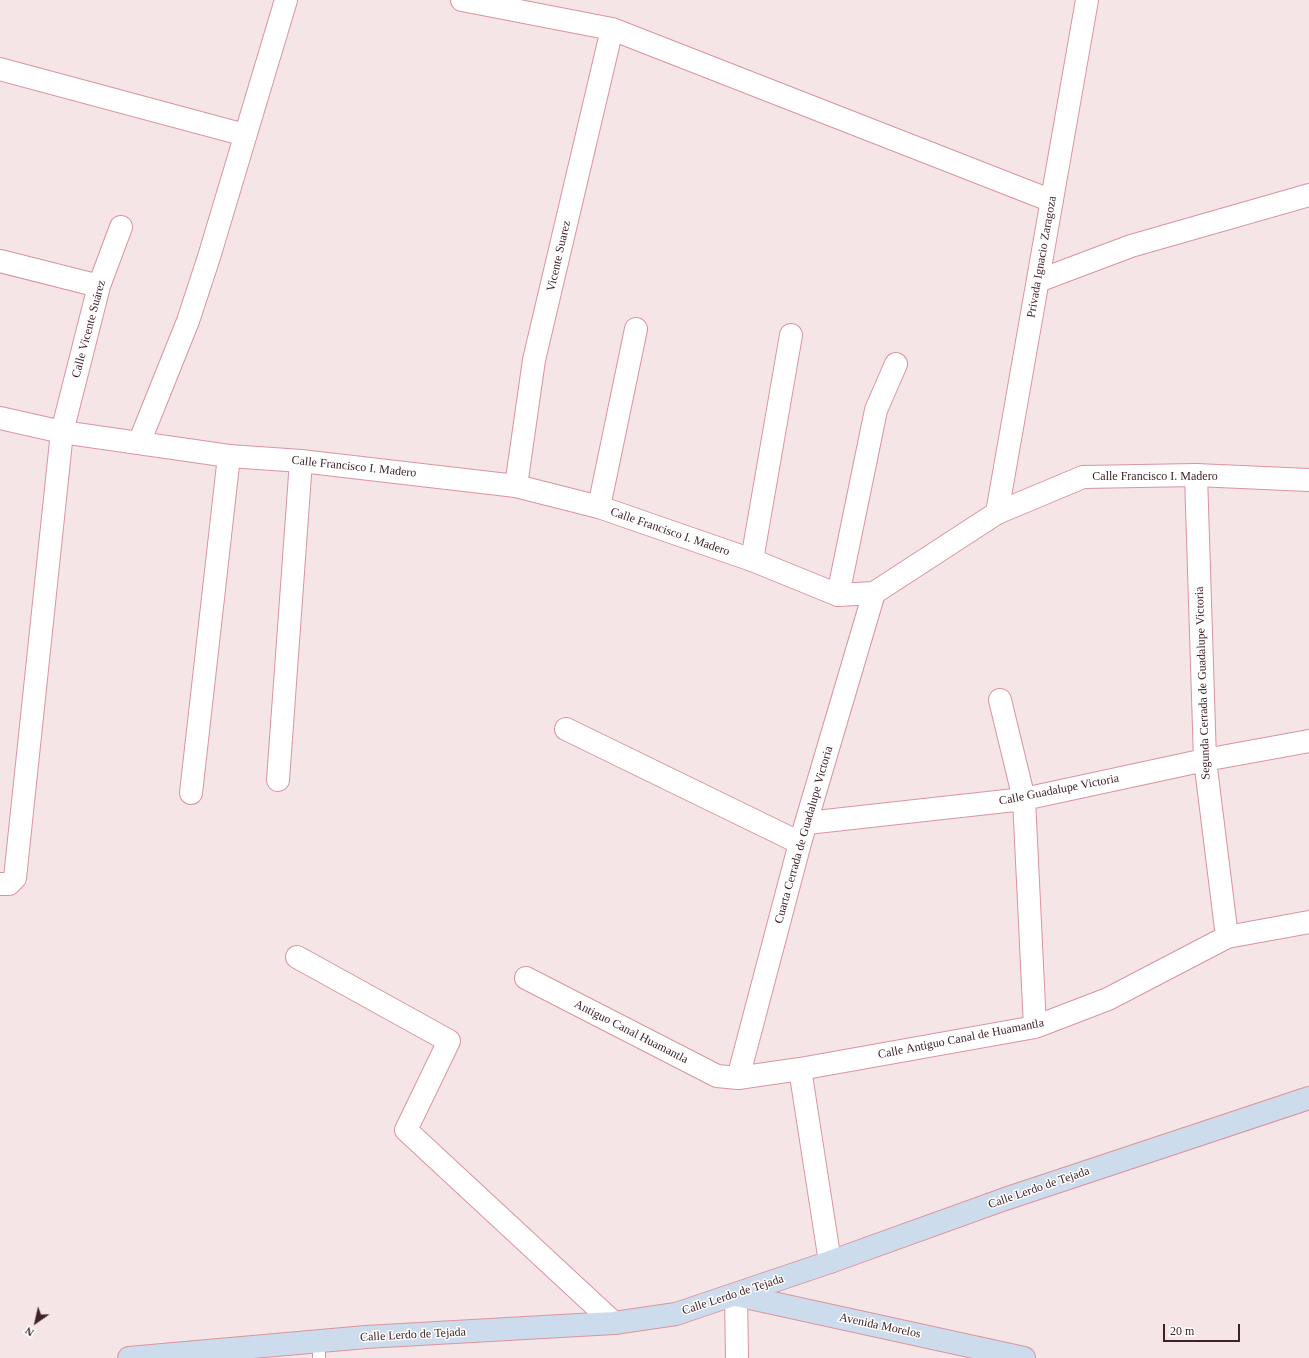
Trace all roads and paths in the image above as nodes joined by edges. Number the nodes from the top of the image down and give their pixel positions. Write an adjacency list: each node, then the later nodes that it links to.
1 (286, 0): 6 (street)
2 (462, 0): 4 (street)
3 (1087, 0): 8 (street, Privada Ignacio Zaragoza)
4 (612, 29): 8 (street); 23 (street, Vicente Suarez)
5 (0, 68): 6 (street)
6 (246, 135): 18 (street)
7 (1309, 195): 11 (street)
8 (1052, 201): 11 (street, Privada Ignacio Zaragoza)
9 (122, 228): 12 (street, Calle Vicente Suárez)
10 (0, 261): 12 (street)
11 (1038, 281): 25 (street, Privada Ignacio Zaragoza)
12 (99, 286): 17 (street, Calle Vicente Suárez)
13 (636, 329): 24 (street)
14 (791, 335): 26 (street)
15 (896, 364): 28 (street)
16 (0, 418): 17 (street, Calle Francisco I. Madero)
17 (62, 432): 18 (street, Calle Francisco I. Madero); 37 (street, Calle Vicente Suárez)
18 (139, 443): 19 (street, Calle Francisco I. Madero)
19 (228, 456): 20 (street, Calle Francisco I. Madero); 34 (street)
20 (301, 461): 23 (street, Calle Francisco I. Madero); 33 (street)
21 (1196, 475): 22 (street, Calle Francisco I. Madero); 25 (street, Calle Francisco I. Madero); 32 (street, Segunda Cerrada de Guadalupe Victoria)
22 (1309, 480)
23 (516, 486): 24 (street, Calle Francisco I. Madero)
24 (599, 507): 26 (street, Calle Francisco I. Madero)
25 (997, 513): 27 (street, Calle Francisco I. Madero)
26 (752, 560): 28 (street, Calle Francisco I. Madero)
27 (874, 593): 28 (street, Calle Francisco I. Madero); 36 (street, Cuarta Cerrada de Guadalupe Victoria)
28 (838, 595)
29 (1000, 700): 35 (street)
30 (566, 729): 36 (street)
31 (1309, 741): 32 (street, Calle Guadalupe Victoria)
32 (1205, 760): 35 (street, Calle Guadalupe Victoria); 39 (street, Segunda Cerrada de Guadalupe Victoria)
33 (278, 780)
34 (191, 793)
35 (1024, 799): 36 (street, Calle Guadalupe Victoria); 42 (street)
36 (803, 833): 44 (street, Cuarta Cerrada de Guadalupe Victoria)
37 (0, 884)
38 (1309, 922): 39 (street, Calle Antiguo Canal de Huamantla)
39 (1227, 937): 42 (street, Calle Antiguo Canal de Huamantla)
40 (297, 957): 48 (street)
41 (526, 978): 44 (street, Antiguo Canal Huamantla)
42 (1035, 1026): 43 (street, Calle Antiguo Canal de Huamantla)
43 (800, 1069): 44 (street, Calle Antiguo Canal de Huamantla); 46 (street)
44 (738, 1078)
45 (1309, 1098): 46 (main road, Calle Lerdo de Tejada)
46 (830, 1262): 47 (main road, Calle Lerdo de Tejada)
47 (736, 1295): 48 (main road, Calle Lerdo de Tejada); 51 (street); 52 (main road, Avenida Morelos)
48 (614, 1323): 49 (main road, Calle Lerdo de Tejada)
49 (319, 1350): 50 (main road, Calle Lerdo de Tejada)
50 (129, 1358)
51 (738, 1358)
52 (1024, 1358)

